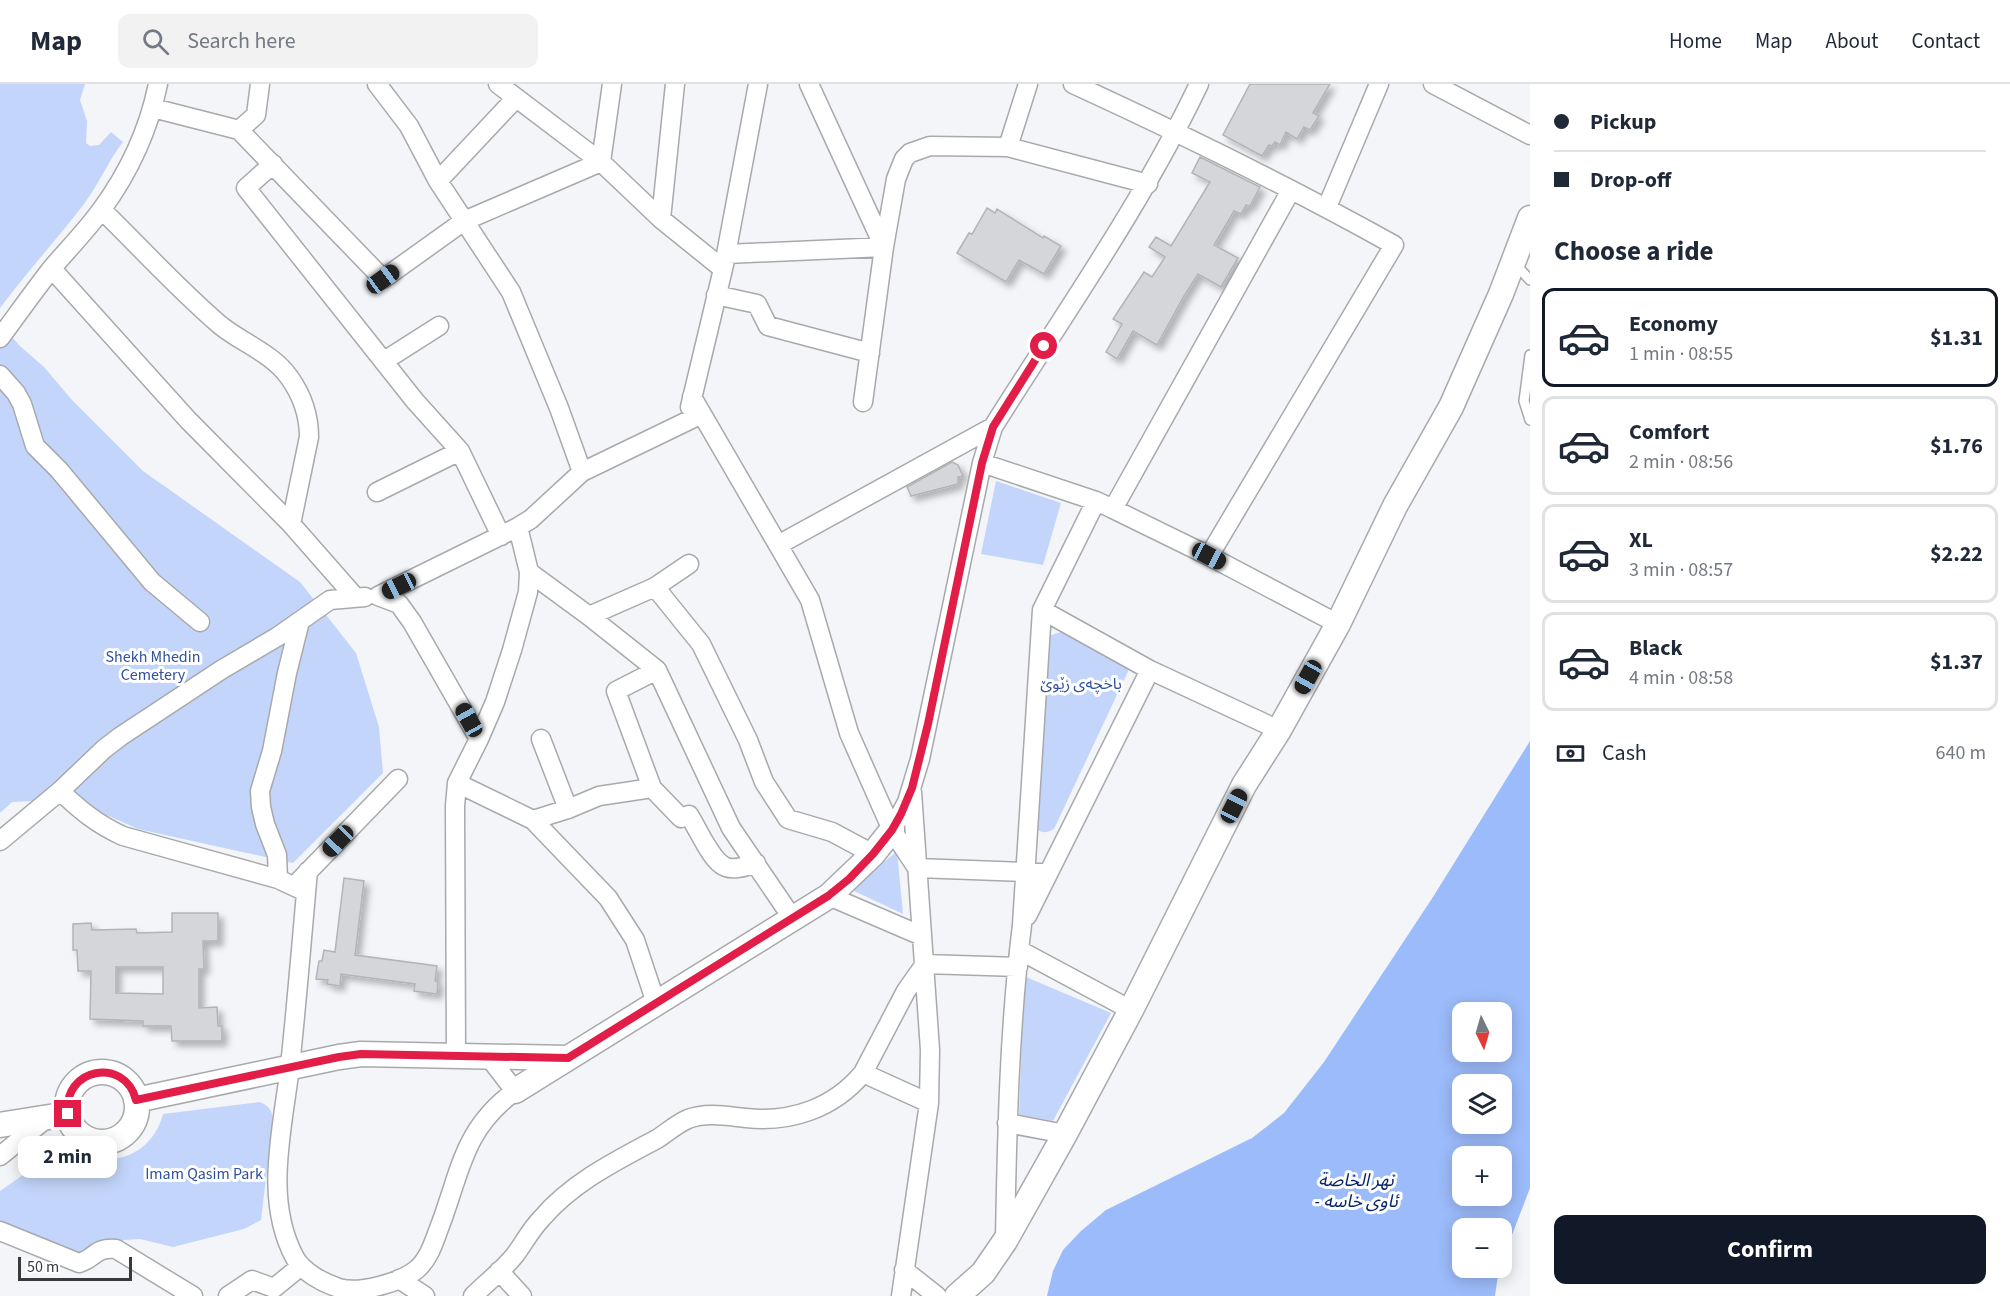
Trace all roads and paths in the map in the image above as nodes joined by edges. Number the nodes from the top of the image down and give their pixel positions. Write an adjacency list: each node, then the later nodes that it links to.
1 (158, 84): 16 (street)
2 (260, 84): 17 (street)
3 (377, 84): 23 (street)
4 (498, 84): 15 (street)
5 (612, 84): 21 (street)
6 (675, 84): 29 (street)
7 (758, 84): 32 (street)
8 (809, 84): 31 (street)
9 (1028, 84): 20 (street)
10 (1073, 84): 14 (street)
11 (1199, 84): 18 (street)
12 (1379, 84): 26 (street)
13 (1433, 84): 19 (street)
14 (1105, 91): 18 (street)
15 (516, 98): 21 (street); 23 (street)
16 (153, 108): 17 (street); 27 (street)
17 (239, 130): 22 (street)
18 (1176, 132): 24 (street); 25 (street)
19 (1530, 135)
20 (1008, 147): 24 (street); 31 (street)
21 (601, 162): 29 (street); 30 (street)
22 (273, 164): 30 (street); 41 (street)
23 (438, 181): 30 (street)
24 (1148, 184): 46 (street)
25 (1291, 190): 26 (street); 52 (street)
26 (1326, 207): 57 (street)
27 (102, 210): 34 (street); 53 (street)
28 (1530, 218): 33 (street)
29 (661, 219): 32 (street)
30 (464, 221): 49 (street)
31 (884, 247): 32 (street); 39 (street)
32 (725, 262): 36 (street)
33 (1513, 262): 35 (lane); 67 (street)
34 (52, 268): 38 (street); 53 (street)
35 (1530, 280)
36 (716, 295): 39 (street); 44 (street)
37 (439, 326): 41 (street)
38 (0, 338)
39 (870, 353): 43 (street)
40 (1530, 355): 45 (lane)
41 (384, 361): 47 (street)
42 (0, 375): 66 (street)
43 (863, 402)
44 (694, 418): 49 (street); 56 (street)
45 (1530, 420)
46 (993, 427): 48 (street); 56 (street)
47 (460, 451): 50 (street); 55 (street)
48 (982, 463): 51 (street); 76 (street)
49 (582, 472): 54 (street)
50 (377, 492)
51 (1096, 501): 52 (street); 63 (street)
52 (1113, 509): 57 (street)
53 (291, 524): 62 (street)
54 (518, 527): 55 (street); 59 (street)
55 (501, 536): 61 (street)
56 (778, 545): 80 (street)
57 (1209, 556): 67 (street)
58 (689, 564): 60 (street)
59 (529, 572): 64 (street); 71 (street)
60 (655, 586): 64 (street); 82 (street)
61 (378, 596): 62 (street); 71 (street)
62 (356, 598): 65 (street)
63 (1042, 610): 69 (street); 85 (street)
64 (590, 616): 68 (street)
65 (300, 621): 77 (street); 87 (street)
66 (200, 622)
67 (1338, 624): 70 (street)
68 (657, 670): 75 (street); 83 (street)
69 (1149, 670): 70 (street); 86 (street)
70 (1279, 729): 95 (street)
71 (479, 739): 74 (street)
72 (541, 739): 78 (street)
73 (398, 780): 87 (street)
74 (457, 783): 79 (street); 96 (street)
75 (652, 788): 78 (street); 83 (street)
76 (912, 788): 80 (street); 84 (street)
77 (60, 791): 81 (street); 87 (street)
78 (568, 809): 79 (street)
79 (533, 820): 94 (street)
80 (892, 830): 82 (street); 84 (street)
81 (0, 841)
82 (873, 854): 88 (street)
83 (756, 863): 89 (street)
84 (917, 868): 85 (street); 91 (street)
85 (1026, 871): 86 (street); 90 (street)
86 (1048, 873): 90 (street)
87 (293, 886): 99 (street)
88 (828, 896): 89 (street); 91 (street)
89 (793, 919): 94 (street)
90 (1022, 925): 92 (street)
91 (922, 936): 93 (street)
92 (1018, 959): 93 (street); 95 (street); 105 (street)
93 (925, 964): 100 (street); 103 (street)
94 (656, 1003): 98 (street)
95 (1131, 1010): 107 (street)
96 (456, 1055): 97 (street); 99 (street)
97 (488, 1056): 98 (street); 101 (street)
98 (568, 1058): 101 (street)
99 (290, 1067): 102 (street); 111 (street)
100 (863, 1072): 103 (street); 112 (street)
101 (515, 1091): 114 (street)
102 (136, 1100): 104 (street); 104 (street)
103 (929, 1103): 113 (street)
104 (57, 1116): 106 (street); 108 (street)
105 (1007, 1123): 107 (street); 110 (street)
106 (0, 1125)
107 (1065, 1134): 110 (street)
108 (0, 1156)
109 (0, 1231): 115 (street)
110 (1005, 1241): 122 (street)
111 (301, 1266): 114 (street); 116 (street)
112 (499, 1270): 118 (street); 119 (street)
113 (904, 1270): 120 (street); 121 (street)
114 (399, 1279): 117 (street)
115 (193, 1296)
116 (228, 1296)
117 (425, 1296)
118 (472, 1296)
119 (522, 1296)
120 (901, 1296)
121 (937, 1296)
122 (957, 1296)

